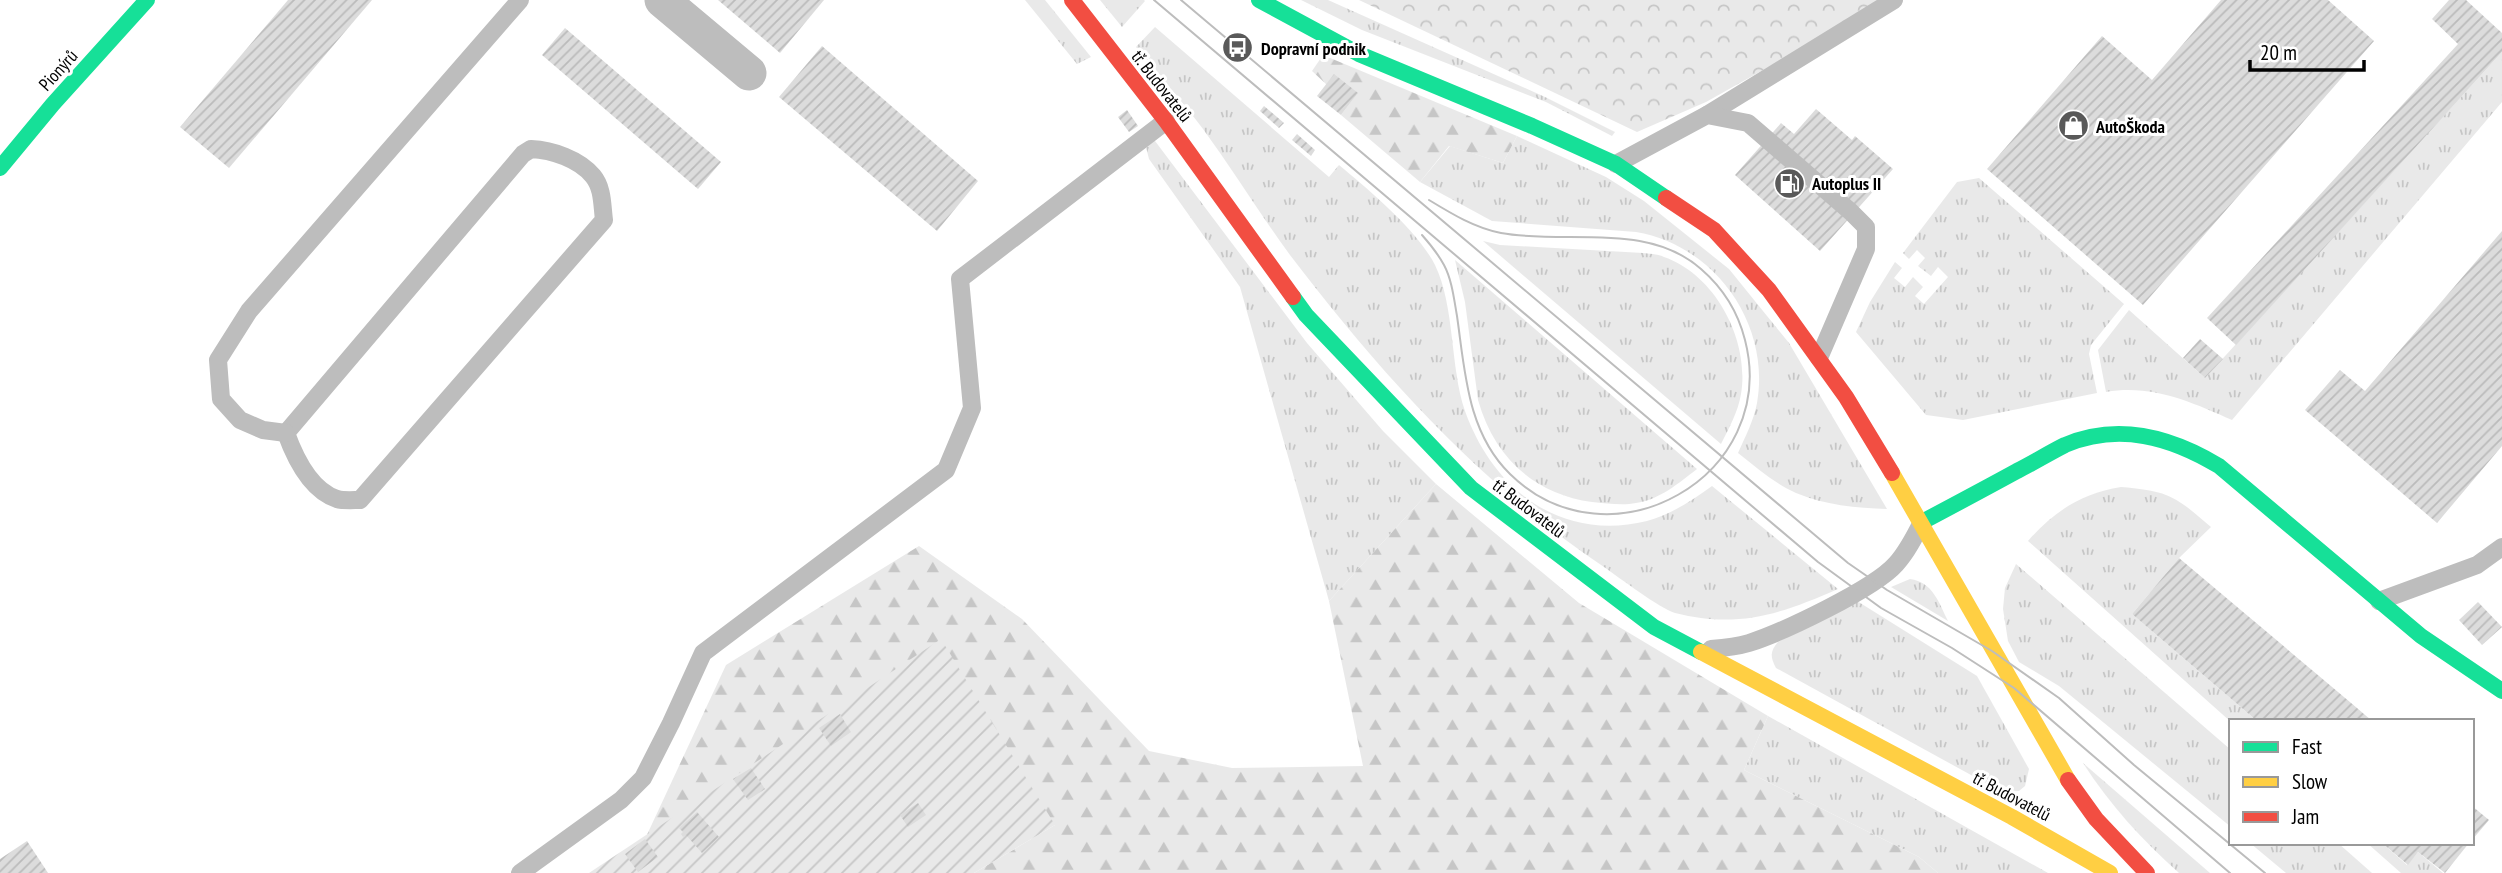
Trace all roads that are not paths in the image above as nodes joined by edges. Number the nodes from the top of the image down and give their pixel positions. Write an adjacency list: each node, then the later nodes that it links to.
1 (147, 0): 11 (street, Pionýrů)
2 (520, 0): 13 (lane)
3 (662, 0): 7 (street)
4 (1072, 0): 9 (street, tř. Budovatelů)
5 (1259, 0): 10 (street)
6 (1894, 0): 8 (lane)
7 (749, 73)
8 (1707, 115): 10 (lane); 12 (lane)
9 (1166, 121): 17 (street, tř. Budovatelů); 19 (lane)
10 (1616, 164): 12 (street)
11 (0, 168)
12 (1819, 358): 14 (street)
13 (286, 433): 13 (lane)
14 (1922, 522): 16 (street); 17 (lane); 21 (street)
15 (2502, 547): 16 (lane)
16 (2379, 601): 18 (street)
17 (1691, 647): 20 (street, tř. Budovatelů)
18 (2502, 691)
19 (520, 873)
20 (2110, 873)
21 (2147, 873)

